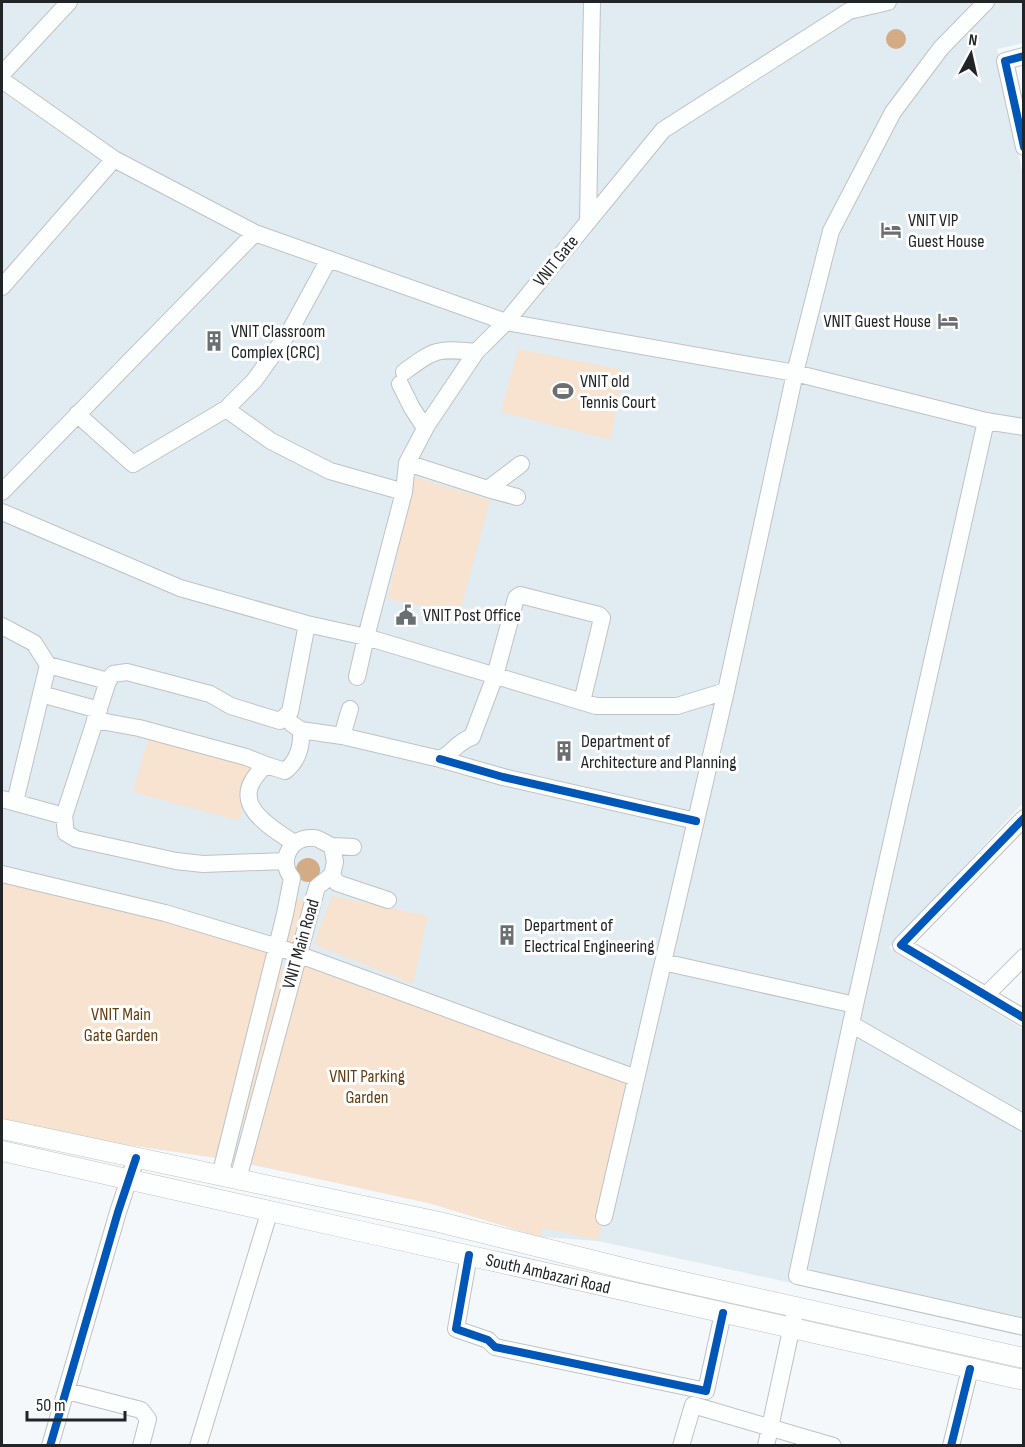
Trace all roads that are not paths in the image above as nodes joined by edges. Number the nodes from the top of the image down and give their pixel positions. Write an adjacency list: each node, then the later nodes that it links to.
1 (69, 2): 6 (street)
2 (592, 2): 10 (street)
3 (888, 2): 10 (street, VNIT Gate)
4 (986, 2): 16 (street)
5 (1023, 56): 8 (street)
6 (2, 74)
7 (2, 80): 9 (street)
8 (1023, 147)
9 (114, 159): 11 (street); 13 (street)
10 (588, 222): 14 (street, VNIT Gate)
11 (255, 233): 12 (street); 18 (street)
12 (329, 259): 14 (street); 17 (street)
13 (2, 286)
14 (506, 322): 15 (street, VNIT Gate); 16 (street)
15 (476, 352): 21 (street, VNIT Gate); 21 (street)
16 (795, 374): 19 (street); 36 (street)
17 (226, 409): 18 (street); 26 (street)
18 (78, 414): 25 (street)
19 (986, 421): 20 (street); 62 (street)
20 (1023, 427)
21 (425, 428): 22 (street, VNIT Gate)
22 (407, 463): 24 (street); 26 (street, VNIT Gate)
23 (521, 464): 24 (street)
24 (488, 489): 27 (street)
25 (2, 492)
26 (404, 492): 31 (street, VNIT Gate)
27 (517, 497)
28 (2, 512): 29 (street)
29 (307, 624): 31 (street); 41 (street)
30 (2, 627): 32 (street)
31 (366, 637): 33 (street); 34 (street, VNIT Gate)
32 (48, 665): 35 (street); 37 (street)
33 (495, 676): 38 (street); 38 (street); 44 (street)
34 (357, 677)
35 (108, 681): 40 (street); 41 (street)
36 (726, 691): 38 (street); 49 (street)
37 (41, 694): 40 (street); 46 (street)
38 (582, 702)
39 (350, 709): 43 (street)
40 (97, 715): 45 (street); 47 (street)
41 (284, 718): 42 (street)
42 (301, 730): 43 (street); 45 (street)
43 (342, 736): 44 (street)
44 (440, 759): 49 (street)
45 (266, 765): 50 (street)
46 (8, 801): 47 (street)
47 (64, 816): 53 (street)
48 (1023, 818): 61 (street)
49 (696, 820): 60 (street)
50 (294, 843): 51 (street); 53 (street)
51 (332, 846): 52 (street); 55 (street)
52 (353, 847)
53 (285, 861): 57 (street, VNIT Main Road)
54 (2, 874): 57 (street)
55 (333, 875): 56 (street); 58 (street, VNIT Main Road)
56 (388, 900)
57 (278, 947): 58 (street); 70 (street, VNIT Main Road)
58 (298, 954): 65 (street); 70 (street, VNIT Main Road)
59 (1023, 957): 61 (street)
60 (663, 962): 62 (street); 65 (street)
61 (986, 995): 63 (street)
62 (855, 1005): 64 (street)
63 (1023, 1018)
64 (851, 1024): 66 (street); 77 (street)
65 (636, 1078): 73 (street)
66 (1023, 1123)
67 (2, 1130): 69 (main road)
68 (2, 1151): 71 (main road, South Ambazari Road)
69 (136, 1158): 70 (main road); 71 (street)
70 (229, 1178): 75 (main road)
71 (129, 1179): 72 (main road, South Ambazari Road); 82 (street)
72 (270, 1210): 74 (main road, South Ambazari Road); 86 (street)
73 (604, 1217)
74 (469, 1255): 76 (main road, South Ambazari Road); 76 (street)
75 (796, 1307): 78 (street); 79 (main road)
76 (723, 1313): 78 (main road, South Ambazari Road)
77 (1023, 1327)
78 (792, 1328): 80 (main road, South Ambazari Road); 83 (street)
79 (1023, 1358)
80 (970, 1368): 81 (main road, South Ambazari Road); 90 (street)
81 (1023, 1380)
82 (67, 1391): 84 (street); 85 (street)
83 (769, 1427): 87 (street); 88 (street); 89 (street)
84 (50, 1446)
85 (141, 1446)
86 (198, 1446)
87 (681, 1446)
88 (766, 1446)
89 (834, 1446)
90 (951, 1446)

